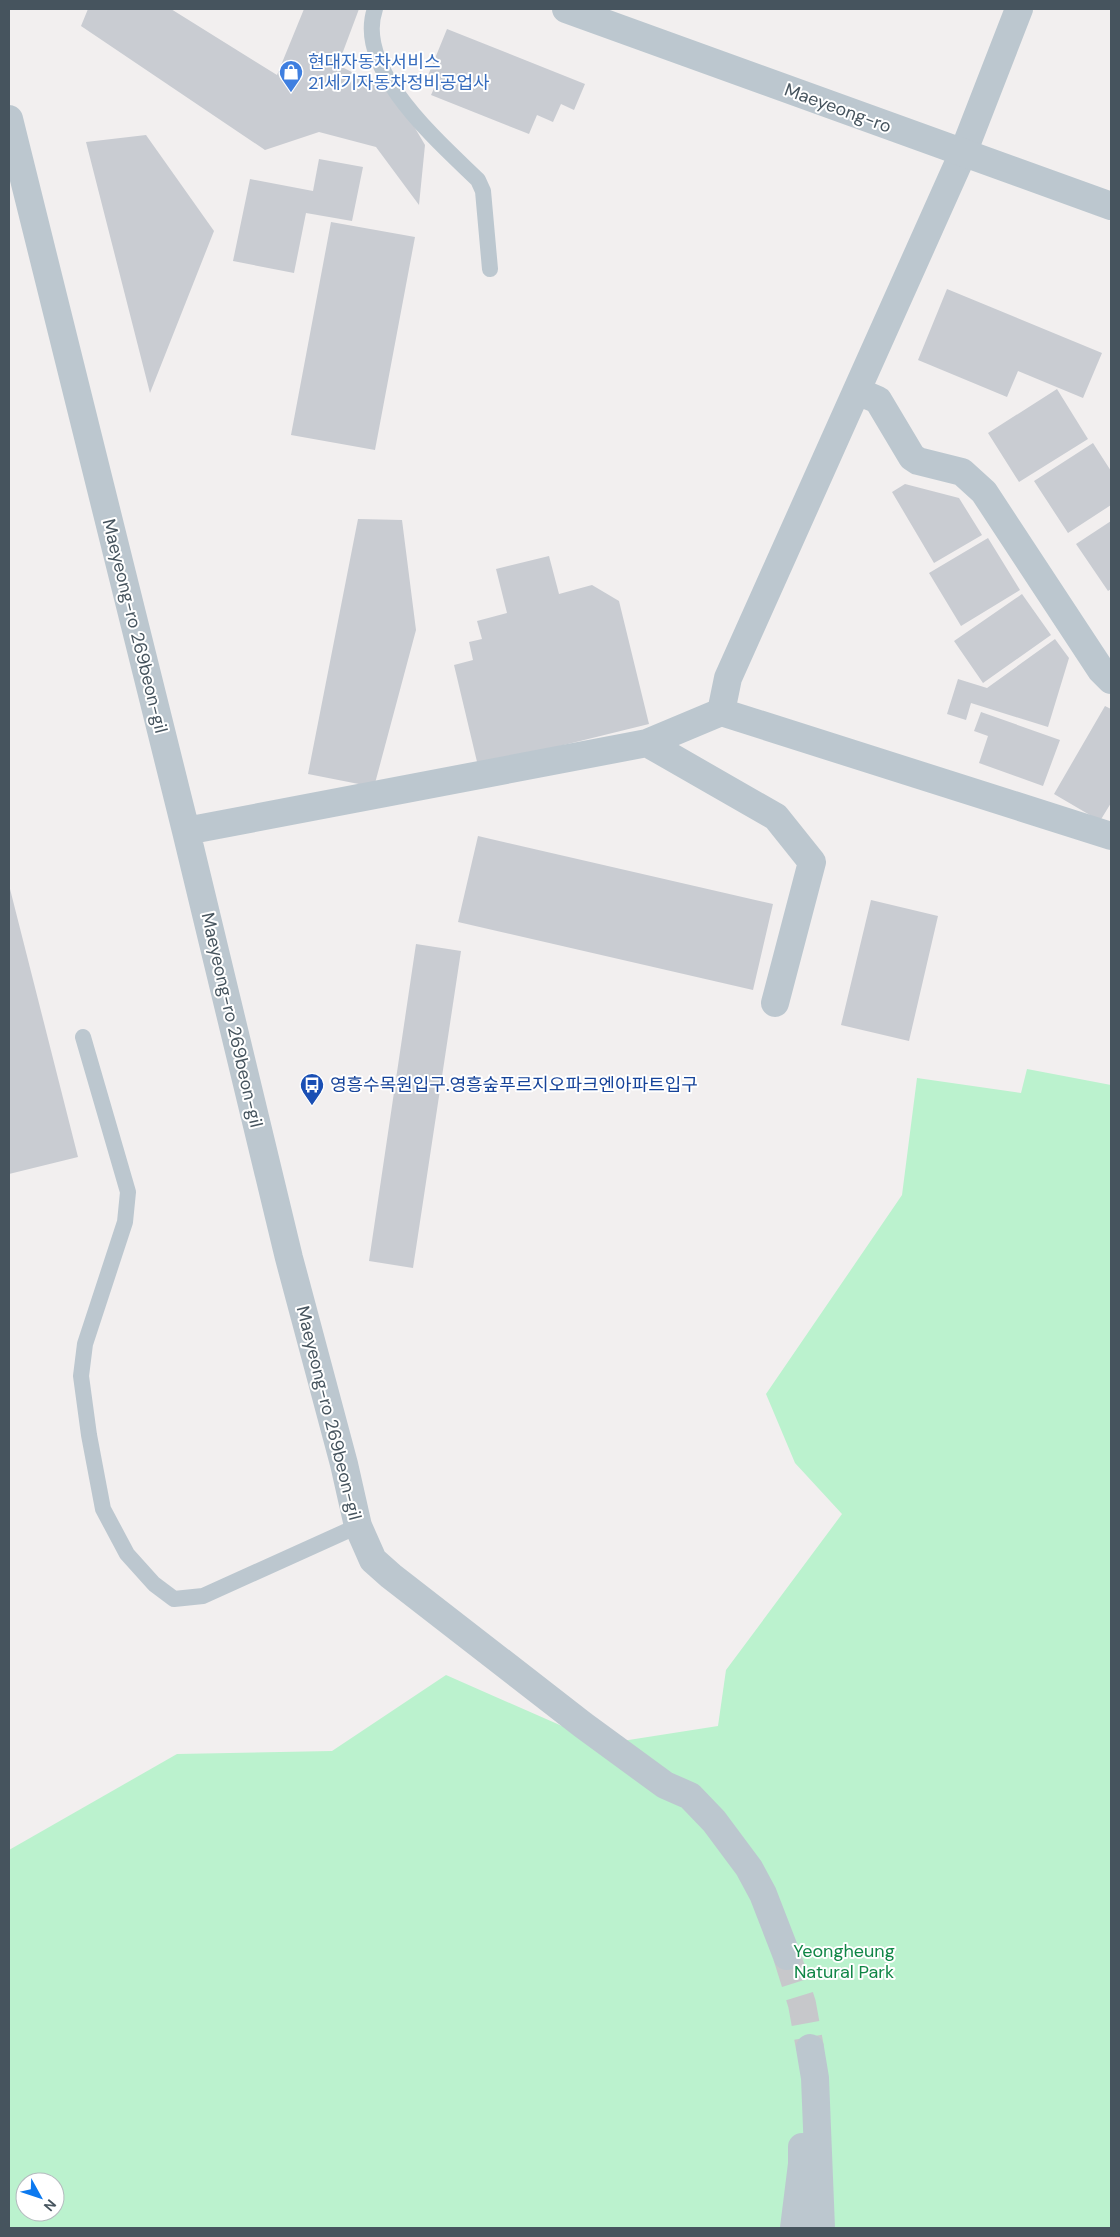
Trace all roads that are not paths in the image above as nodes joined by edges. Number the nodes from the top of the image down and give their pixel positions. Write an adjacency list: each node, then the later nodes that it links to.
1 (376, 9): 7 (lane)
2 (566, 9): 5 (street, Maeyeong-ro)
3 (1020, 9): 5 (street)
4 (9, 119): 12 (street, Maeyeong-ro 269beon-gil)
5 (963, 153): 6 (street, Maeyeong-ro); 8 (street)
6 (1111, 206)
7 (490, 269)
8 (857, 391): 9 (street); 10 (street)
9 (1111, 680)
10 (721, 712): 11 (street); 13 (street)
11 (647, 743): 12 (street); 14 (street)
12 (186, 830): 16 (street, Maeyeong-ro 269beon-gil)
13 (1111, 836)
14 (775, 1003)
15 (83, 1037): 16 (lane)
16 (358, 1526): 17 (street, Maeyeong-ro 269beon-gil)
17 (779, 1958)
18 (794, 2228): 19 (street)
19 (821, 2228)

